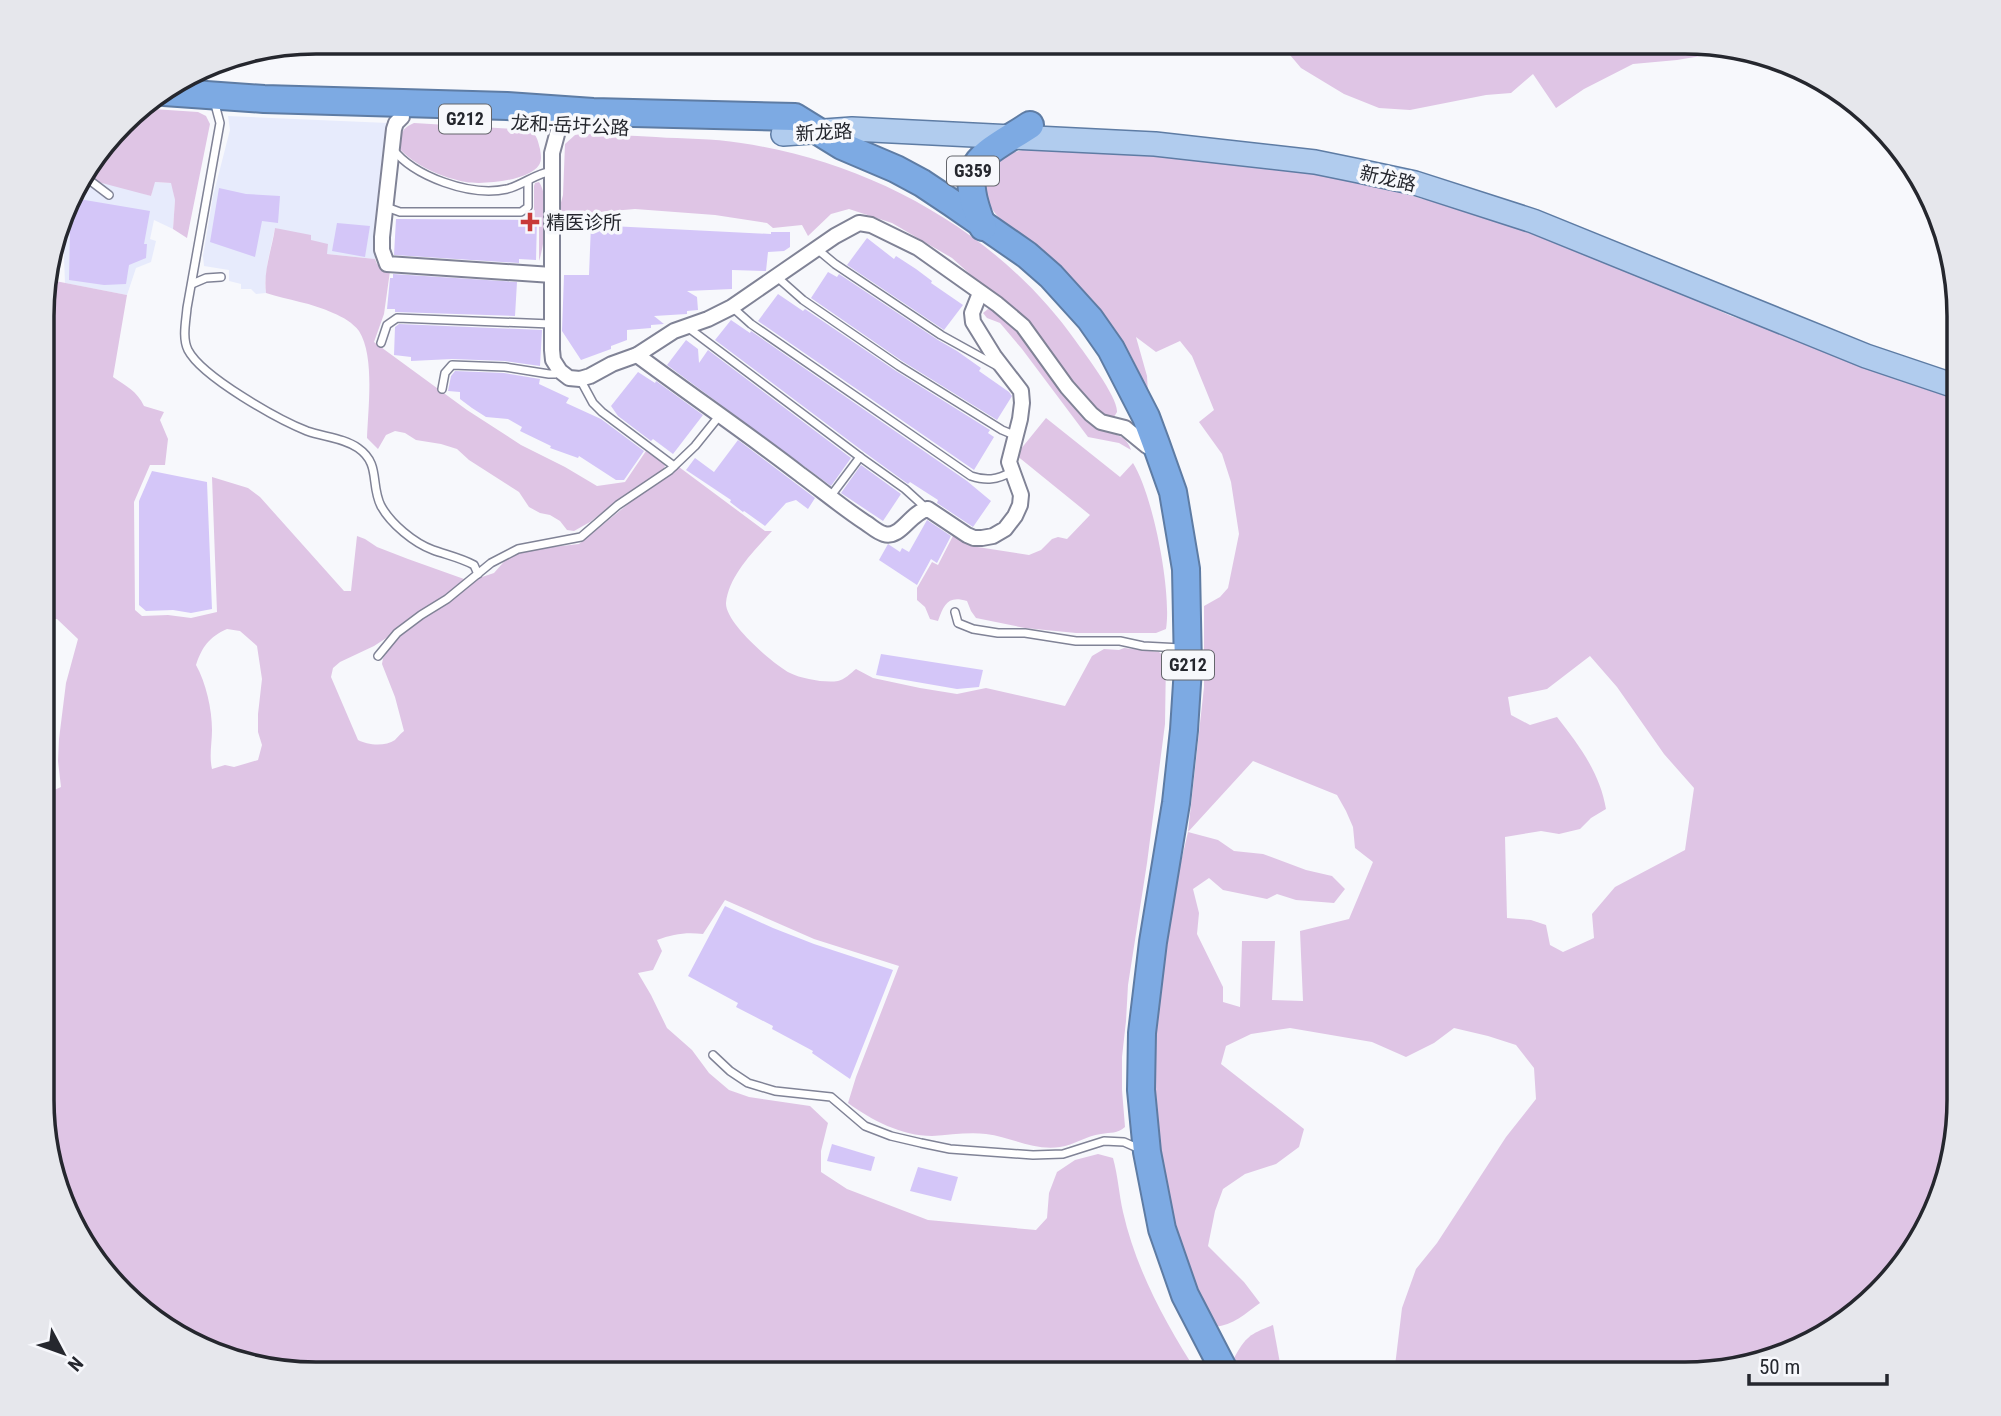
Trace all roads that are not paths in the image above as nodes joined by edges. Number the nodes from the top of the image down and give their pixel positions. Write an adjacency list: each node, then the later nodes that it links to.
1 (179, 93): 5 (highway, 龙和-岳圩公路 / G212)
2 (163, 103): 3 (highway, 龙和-岳圩公路 / G212)
3 (216, 108): 4 (highway, 龙和-岳圩公路 / G212); 20 (lane)
4 (401, 117): 6 (highway, 龙和-岳圩公路 / G212); 9 (street)
5 (789, 126): 6 (highway, 龙和-岳圩公路 / G212); 7 (main road, 新龙路); 8 (highway, G212); 15 (highway, G212)
6 (559, 127): 10 (street)
7 (1021, 131): 8 (main road, 新龙路); 15 (highway, G359); 28 (main road, 新龙路); 31 (main road, 新龙路)
8 (819, 132): 15 (highway, G212)
9 (392, 147): 12 (lane); 14 (street)
10 (553, 172): 12 (lane); 17 (street)
11 (91, 181): 13 (lane)
12 (528, 181): 14 (lane)
13 (109, 195)
14 (386, 207): 17 (street)
15 (986, 234): 35 (highway, G212)
16 (817, 248): 19 (street); 21 (street); 27 (lane)
17 (552, 275): 23 (street)
18 (221, 277): 20 (lane)
19 (776, 278): 22 (street); 34 (lane)
20 (192, 284): 41 (lane)
21 (980, 293): 27 (street); 35 (street)
22 (732, 307): 24 (street); 38 (lane)
23 (551, 324): 25 (lane); 29 (street)
24 (686, 326): 26 (street); 36 (lane)
25 (381, 343)
26 (637, 355): 30 (street); 33 (street)
27 (1004, 369): 34 (street)
28 (1947, 369)
29 (559, 371): 30 (street); 32 (lane)
30 (580, 379): 37 (lane)
31 (1947, 383)
32 (442, 389)
33 (720, 415): 37 (lane); 39 (street)
34 (1014, 435): 38 (street)
35 (1152, 445): 43 (highway, G212)
36 (860, 457): 39 (lane); 40 (lane)
37 (674, 466): 41 (lane)
38 (1011, 472): 40 (street)
39 (830, 497): 40 (street)
40 (928, 509)
41 (478, 575): 44 (lane)
42 (955, 612): 43 (lane)
43 (1182, 648): 46 (highway, G212)
44 (378, 656)
45 (713, 1055): 46 (lane)
46 (1142, 1150): 47 (highway, G212); 48 (highway, G212)
47 (1208, 1362)
48 (1220, 1362)

